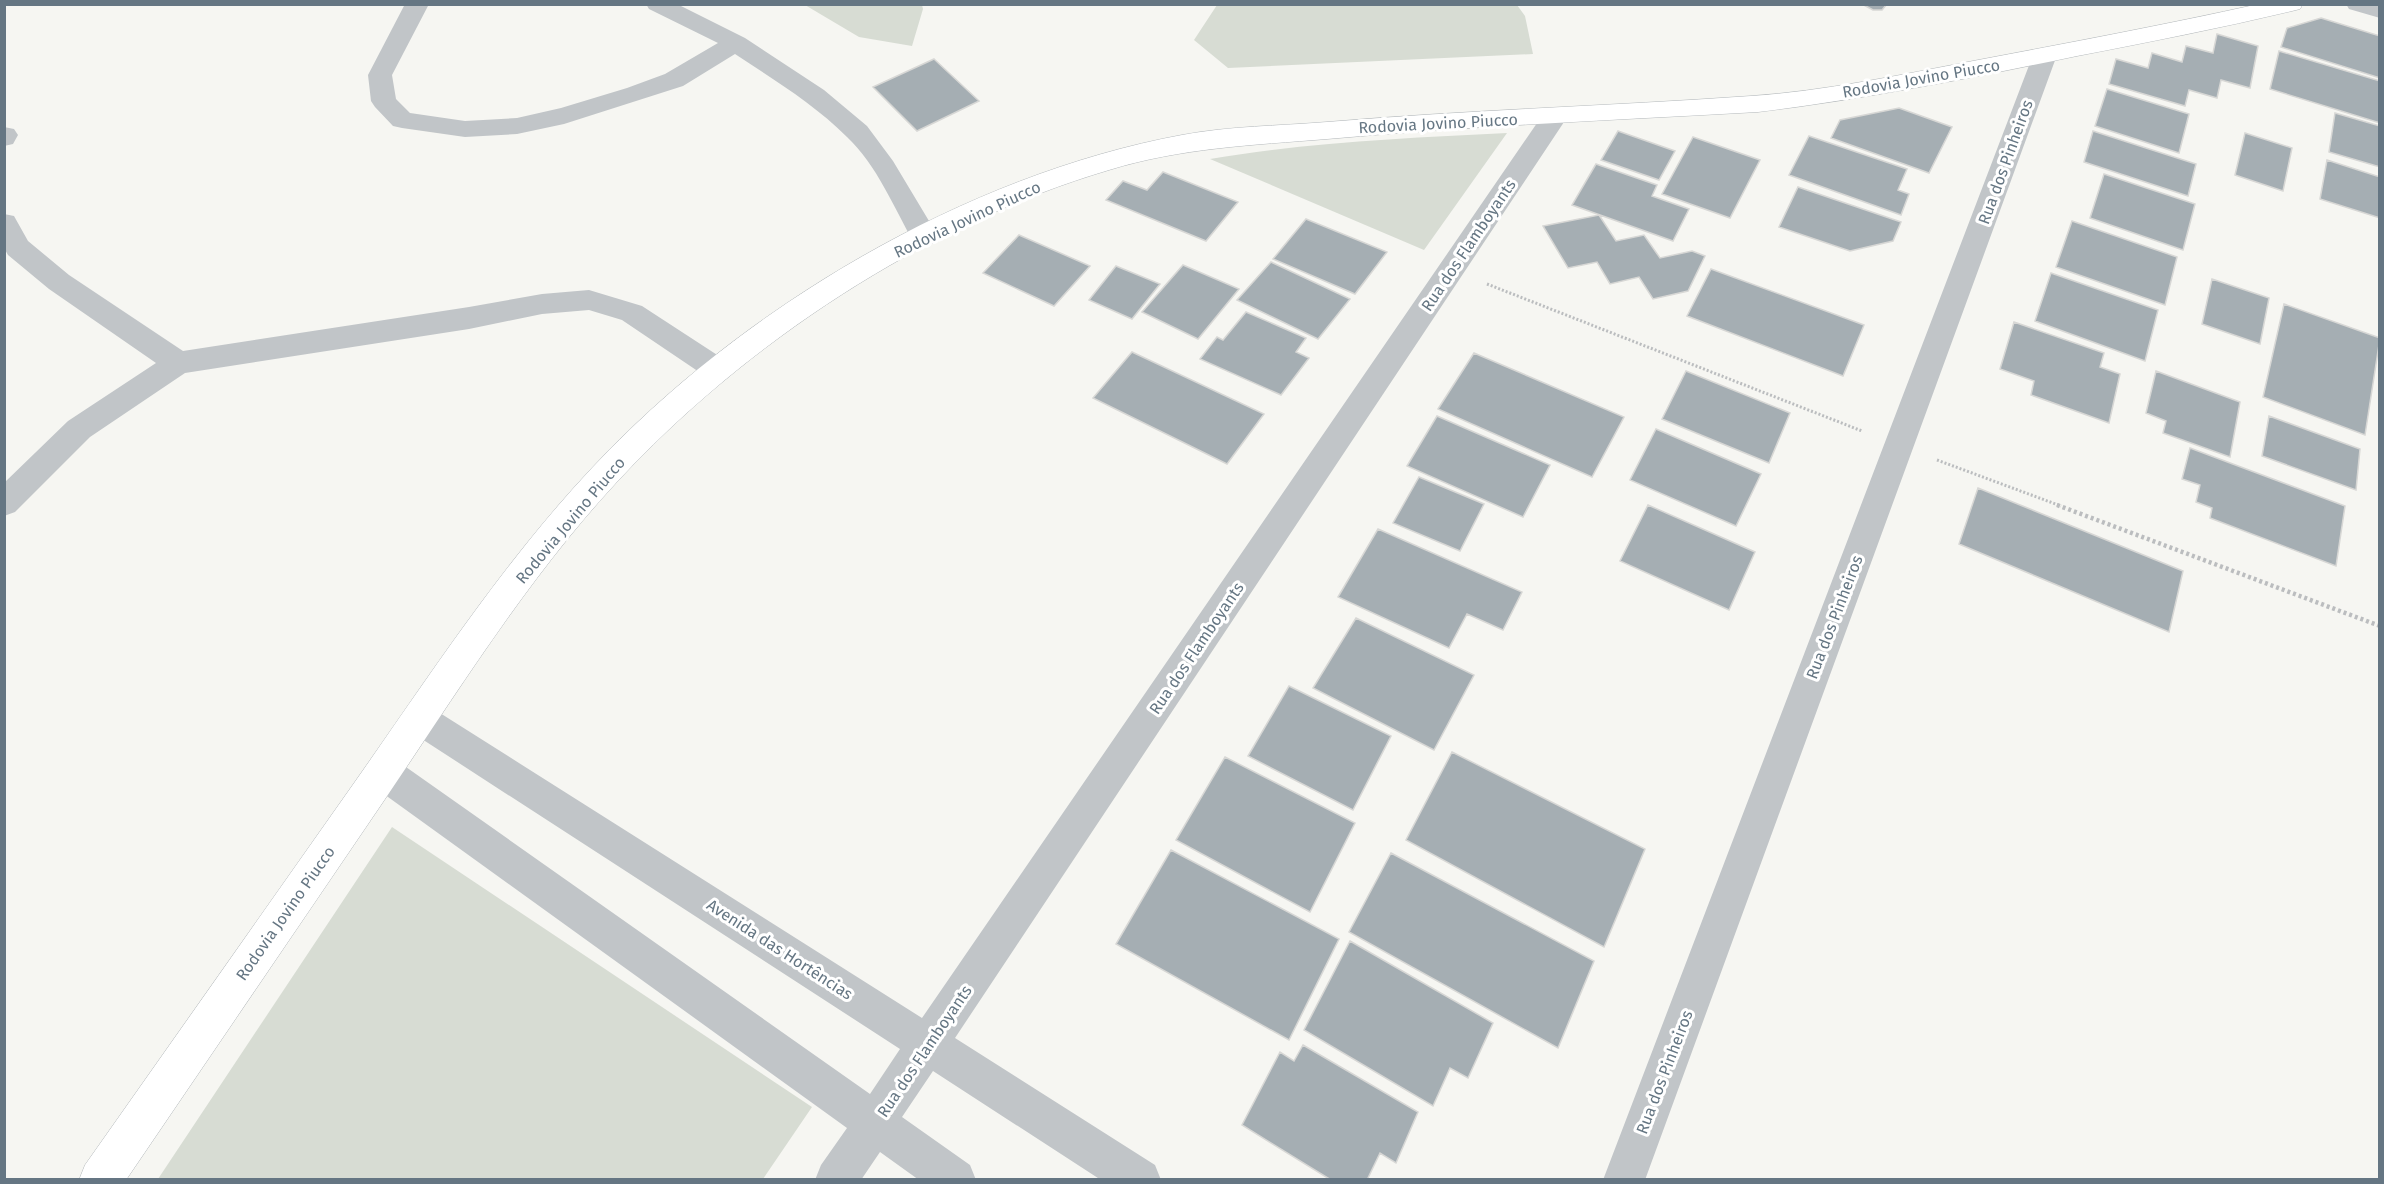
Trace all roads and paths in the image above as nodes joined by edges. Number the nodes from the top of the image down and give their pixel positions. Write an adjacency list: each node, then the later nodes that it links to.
1 (417, 4): 6 (street)
2 (657, 4): 6 (street)
3 (2292, 4): 7 (main road, Rodovia Jovino Piucco)
4 (2357, 4): 5 (street)
5 (2379, 11)
6 (736, 43): 10 (street)
7 (2045, 55): 8 (main road, Rodovia Jovino Piucco); 22 (street, Rua dos Pinheiros)
8 (1555, 116): 10 (main road, Rodovia Jovino Piucco); 16 (street, Rua dos Flamboyants)
9 (4, 223): 11 (street)
10 (924, 236): 12 (main road, Rodovia Jovino Piucco)
11 (178, 363): 12 (street); 13 (street)
12 (718, 370): 14 (main road, Rodovia Jovino Piucco)
13 (4, 503)
14 (420, 719): 15 (main road, Rodovia Jovino Piucco); 16 (street, Avenida das Hortências)
15 (382, 772): 17 (street); 18 (main road, Rodovia Jovino Piucco)
16 (929, 1044): 17 (street, Rua dos Flamboyants); 21 (street, Avenida das Hortências)
17 (874, 1124): 19 (street, Rua dos Flamboyants); 20 (street)
18 (100, 1179)
19 (836, 1179)
20 (955, 1179)
21 (1140, 1179)
22 (1623, 1179)

